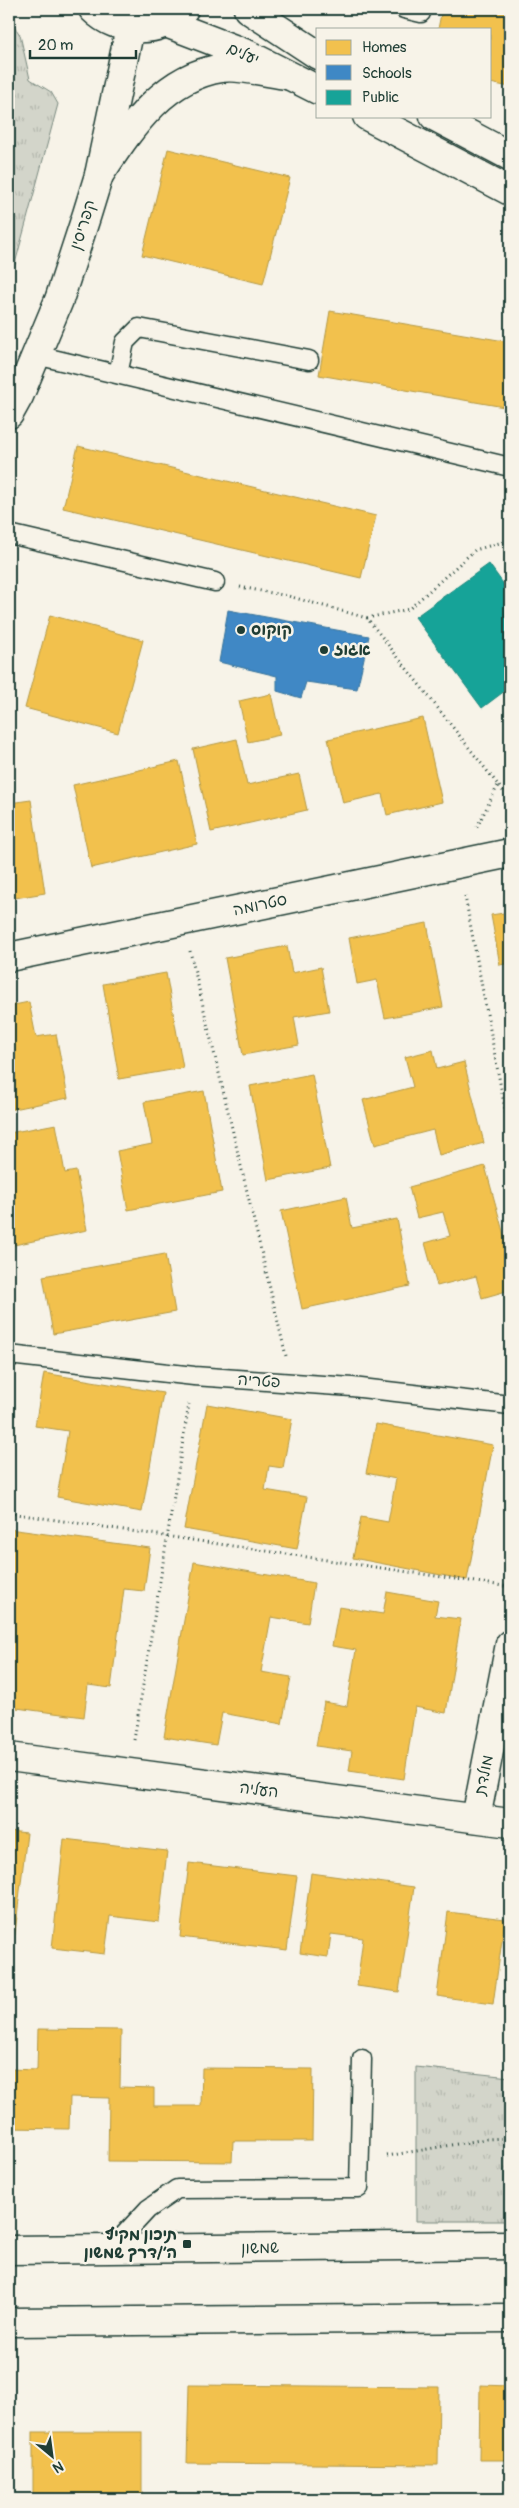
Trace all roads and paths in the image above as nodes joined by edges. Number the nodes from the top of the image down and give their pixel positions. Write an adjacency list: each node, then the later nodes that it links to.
1 (93, 9): 4 (street)
2 (248, 9): 5 (street)
3 (175, 16): 4 (street); 6 (street, יעלים)
4 (130, 28): 11 (street, קפריסין)
5 (316, 54)
6 (287, 75): 7 (street, יעלים); 11 (street)
7 (316, 89)
8 (371, 118): 12 (street)
9 (438, 118): 10 (street)
10 (510, 156)
11 (99, 175): 13 (street, קפריסין)
12 (510, 191)
13 (36, 355): 15 (lane); 16 (street, קפריסין)
14 (309, 360): 15 (lane)
15 (118, 374): 17 (lane)
16 (9, 414)
17 (510, 467)
18 (9, 534): 20 (lane)
19 (510, 540): 21 (path)
20 (215, 582): 21 (path)
21 (367, 618): 22 (path)
22 (510, 800)
23 (510, 853): 24 (street, סטרומה)
24 (458, 864): 25 (street, סטרומה); 27 (path)
25 (183, 921): 26 (street, סטרומה); 30 (path)
26 (9, 957)
27 (510, 1136)
28 (9, 1355): 29 (lane, פטריה)
29 (194, 1376): 30 (lane, פטריה); 33 (path)
30 (293, 1383): 31 (lane, פטריה)
31 (510, 1404)
32 (9, 1513): 33 (path)
33 (167, 1537): 34 (path); 37 (path)
34 (510, 1587)
35 (510, 1644): 38 (street, מולדת)
36 (9, 1757): 37 (street, העליה)
37 (129, 1773): 38 (street, העליה)
38 (476, 1818): 39 (street, העליה)
39 (510, 1823)
40 (362, 2060): 42 (lane)
41 (510, 2138): 42 (path)
42 (360, 2161): 44 (lane)
43 (510, 2245): 44 (street, שמשון)
44 (111, 2249): 45 (street, שמשון)
45 (9, 2250)
46 (510, 2318): 47 (street)
47 (9, 2322)

